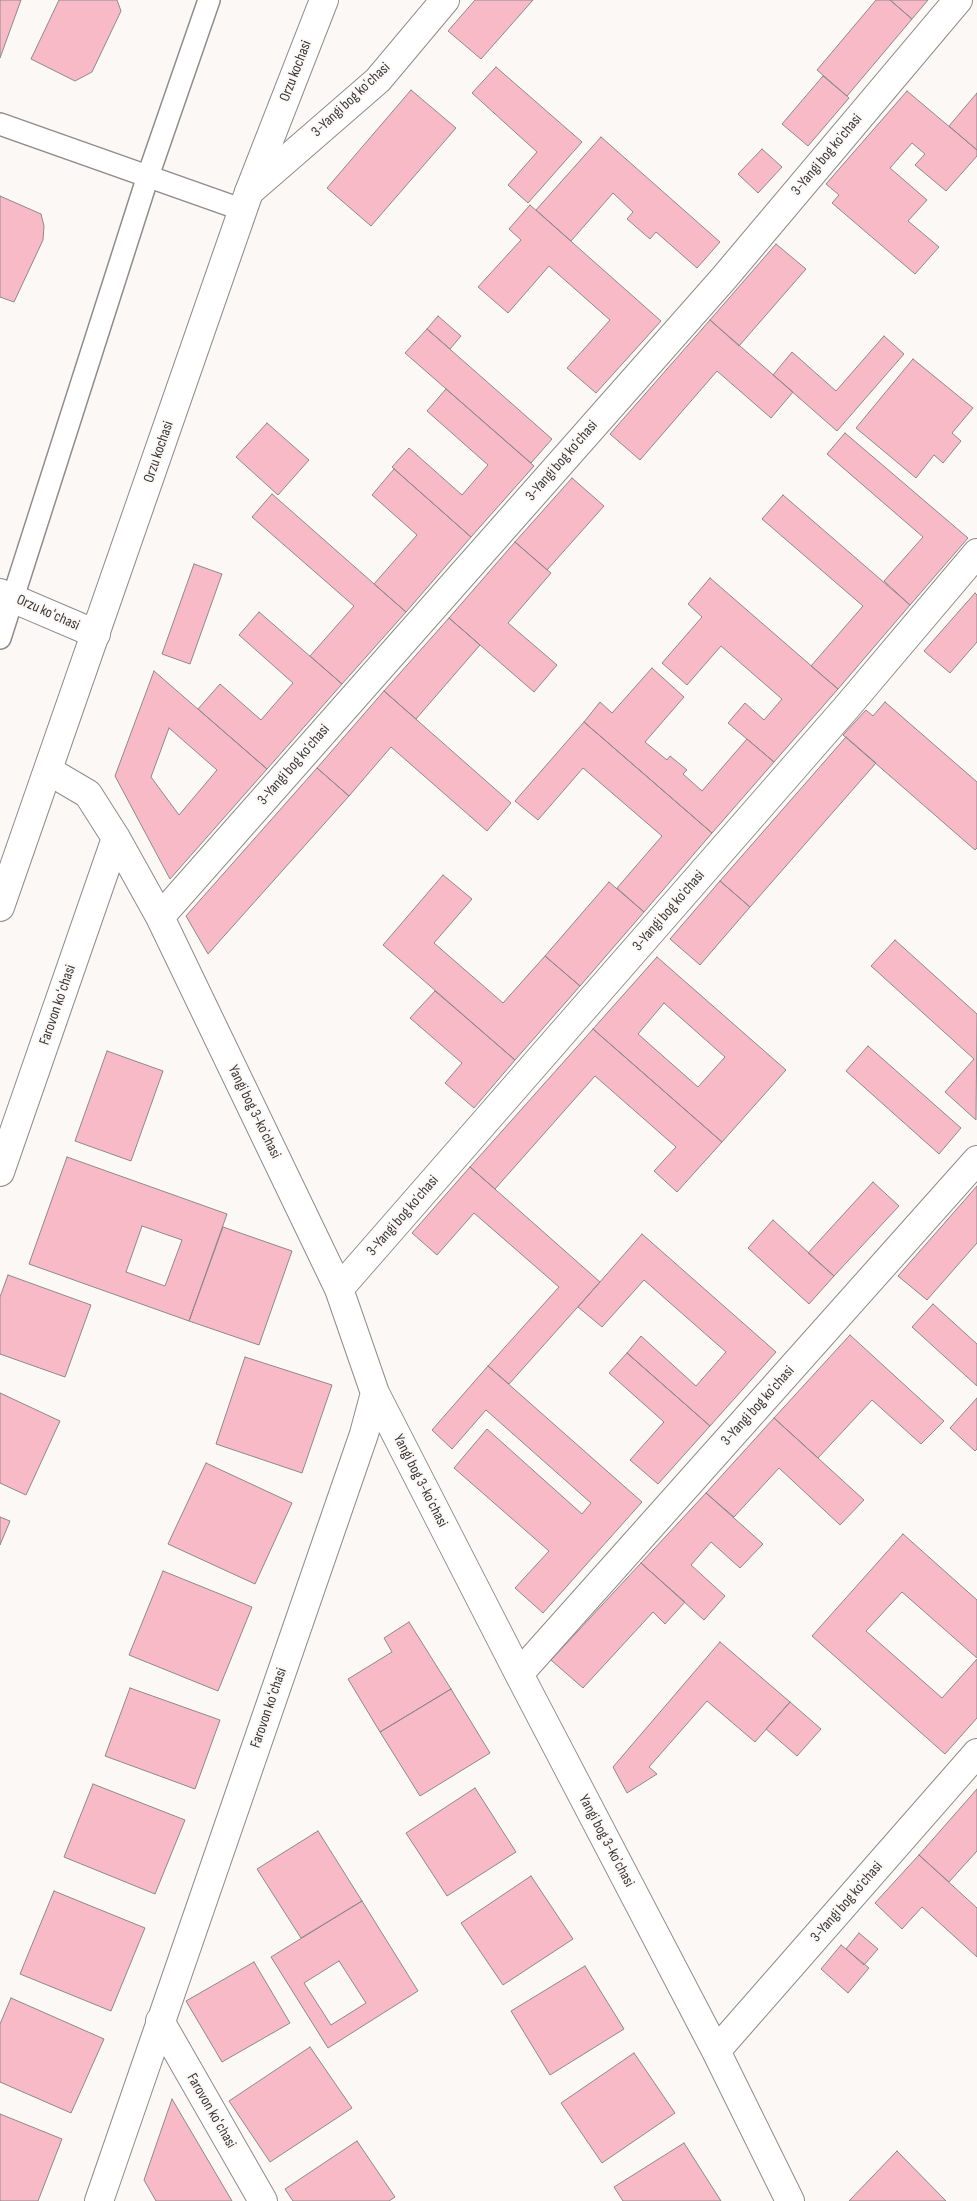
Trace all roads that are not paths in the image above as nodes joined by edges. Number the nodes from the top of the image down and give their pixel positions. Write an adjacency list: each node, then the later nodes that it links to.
1 (209, 0): 6 (lane)
2 (324, 0): 7 (street, Orzu kochasi)
3 (445, 0): 7 (street, 3-Yangi bog koʼchasi)
4 (958, 0): 15 (street, 3-Yangi bog koʼchasi)
5 (0, 124): 6 (lane)
6 (148, 176): 7 (lane); 9 (lane)
7 (246, 201): 10 (street, Orzu kochasi)
8 (977, 553): 18 (street, 3-Yangi bog koʼchasi)
9 (7, 595): 10 (street, Orzu koʻchasi); 11 (lane)
10 (96, 634): 12 (street, Orzu kochasi)
11 (0, 638)
12 (48, 770): 13 (street, Yangi bog 3-koʼchasi); 14 (street, Orzu kochasi)
13 (116, 838): 15 (street, Yangi bog 3-koʼchasi); 17 (street, Farovon koʻchasi)
14 (0, 906)
15 (160, 917): 18 (street, Yangi bog 3-koʼchasi)
16 (977, 1160): 20 (street, 3-Yangi bog koʼchasi)
17 (0, 1172)
18 (339, 1289): 19 (street, Yangi bog 3-koʼchasi)
19 (375, 1393): 20 (street, Yangi bog 3-koʼchasi); 22 (street, Farovon koʻchasi)
20 (519, 1674): 23 (street, Yangi bog 3-koʼchasi)
21 (977, 1752): 23 (street, 3-Yangi bog koʼchasi)
22 (160, 2021): 24 (street, Farovon koʻchasi); 25 (street, Farovon koʻchasi)
23 (716, 2051): 26 (street, Yangi bog 3-koʼchasi)
24 (98, 2201)
25 (263, 2201)
26 (790, 2201)

